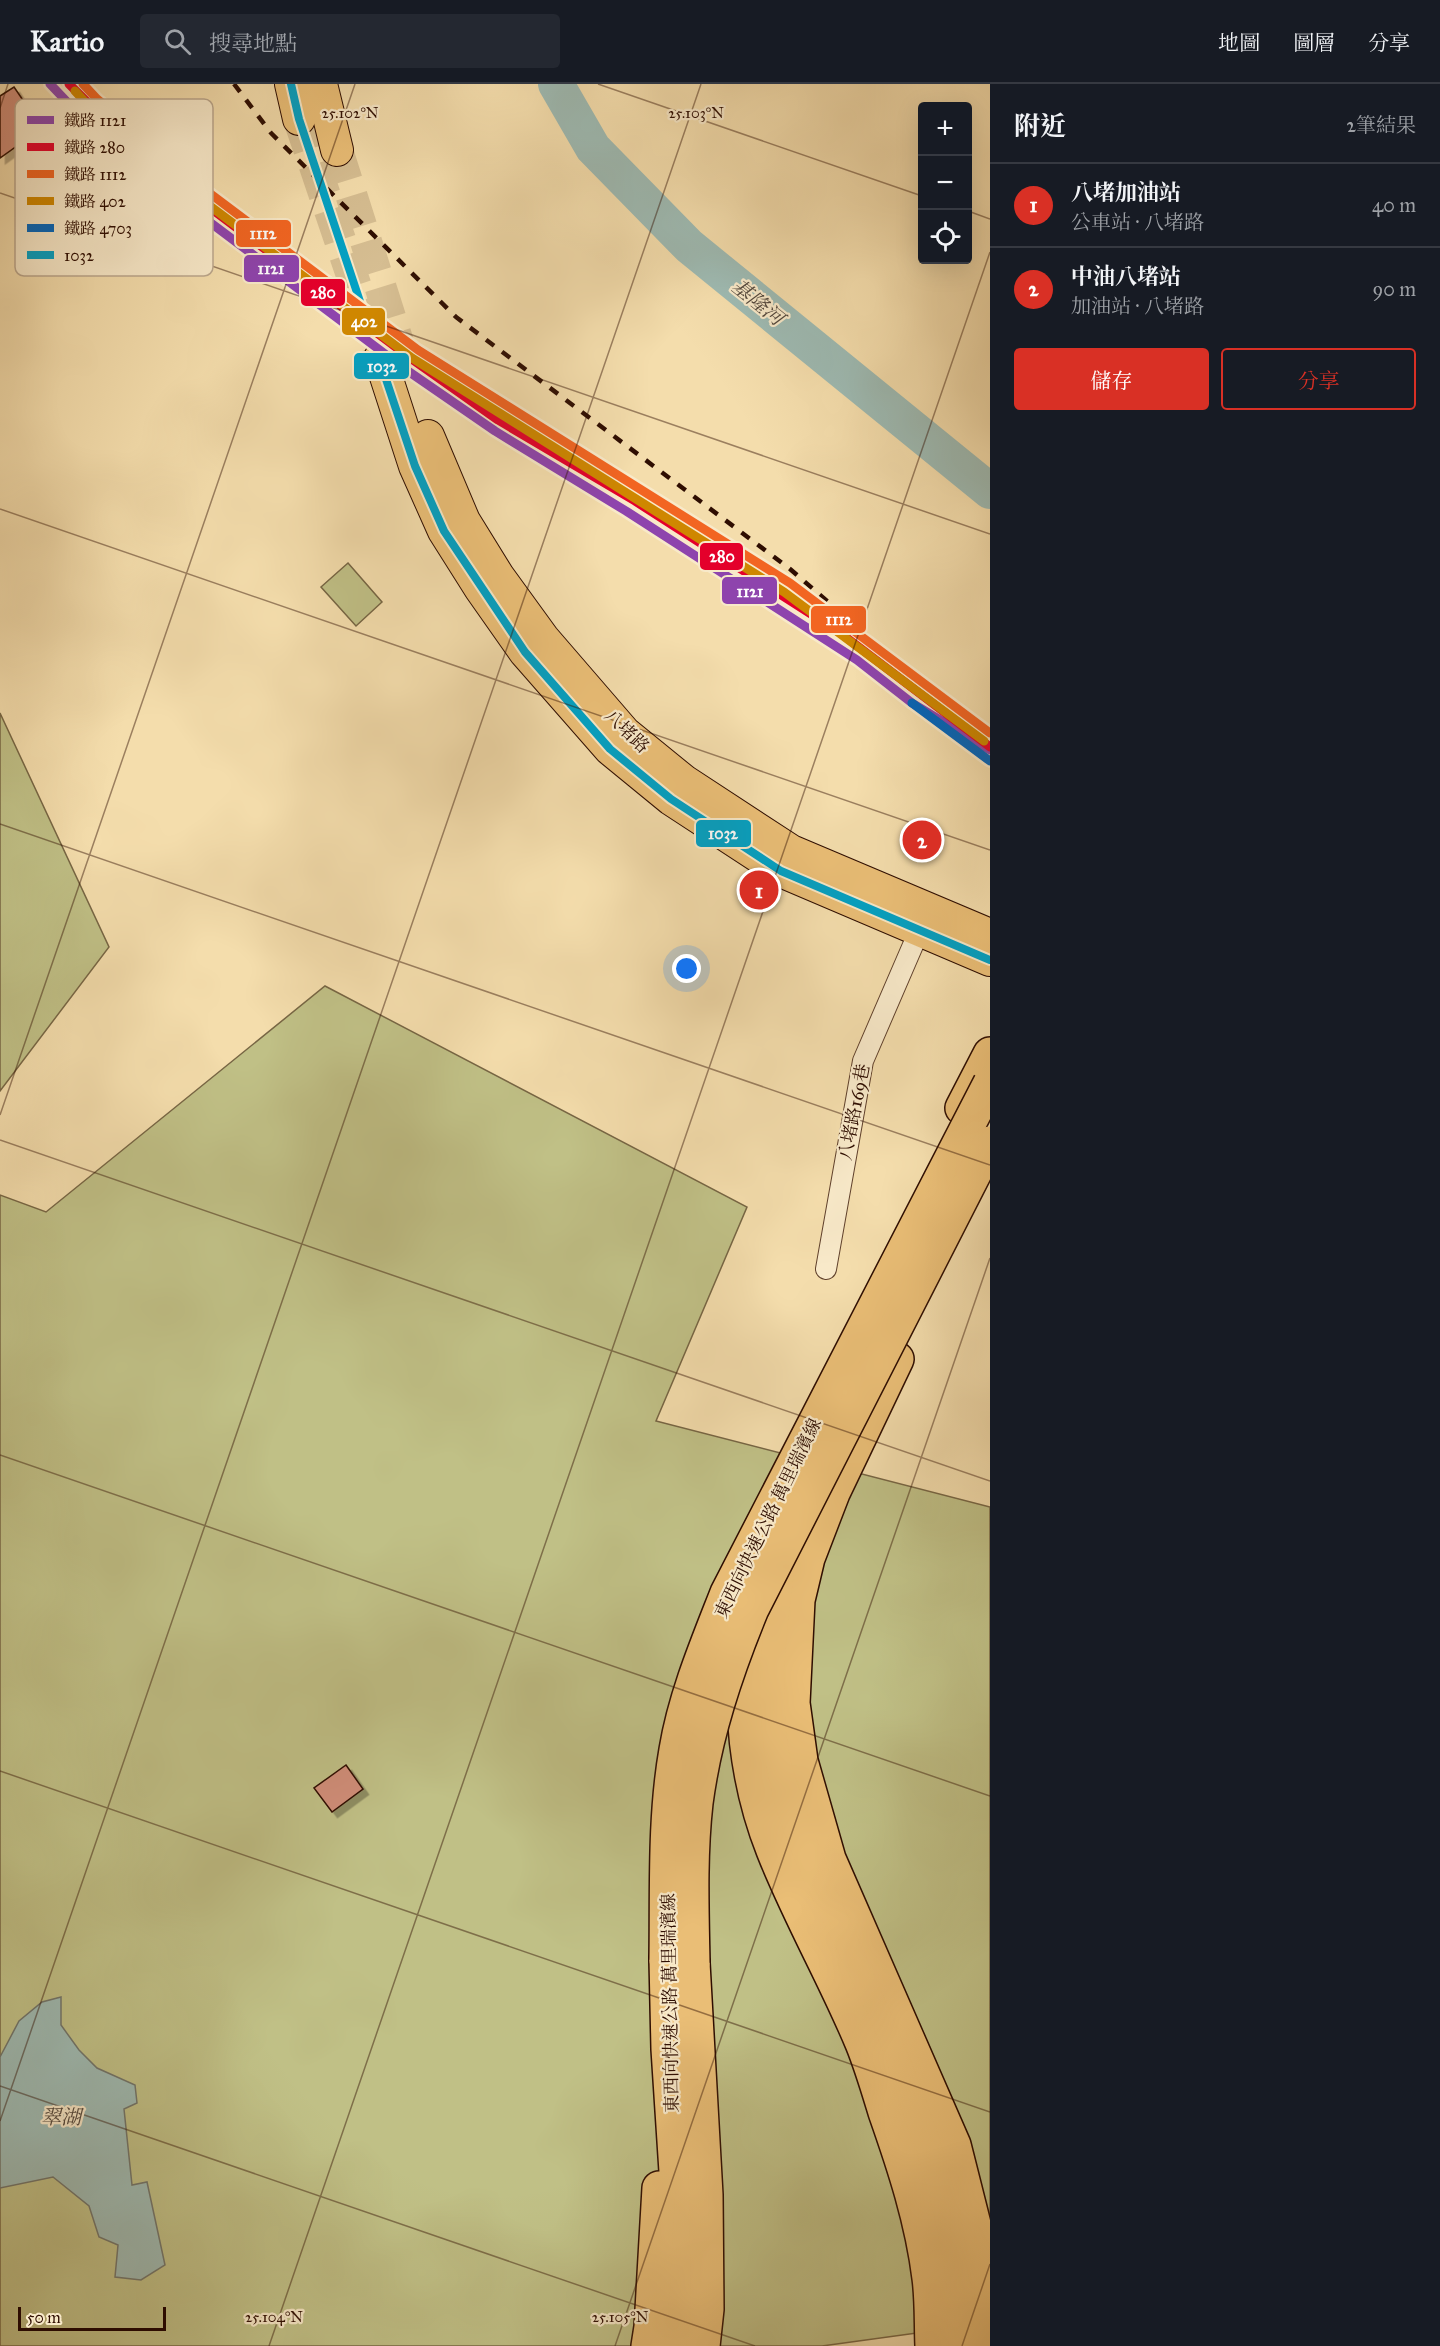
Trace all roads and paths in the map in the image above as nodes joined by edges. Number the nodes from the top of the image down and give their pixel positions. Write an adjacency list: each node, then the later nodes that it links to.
1 (291, 84): 3 (main road)
2 (321, 84): 4 (main road)
3 (299, 119)
4 (337, 150)
5 (380, 358): 7 (main road, 八堵路)
6 (409, 377): 8 (main road, 八堵路)
7 (920, 929): 9 (main road, 八堵路); 14 (street, 八堵路169巷)
8 (990, 935)
9 (990, 960)
10 (990, 1054): 15 (highway)
11 (990, 1083): 16 (highway, 東西向快速公路 萬里瑞濱線, bridge)
12 (990, 1108): 15 (highway)
13 (990, 1144): 16 (highway, 東西向快速公路 萬里瑞濱線, bridge); 23 (highway, bridge)
14 (826, 1269)
15 (802, 1447): 21 (highway); 22 (highway)
16 (679, 1962): 17 (highway, 東西向快速公路 萬里瑞濱線); 20 (highway, 東西向快速公路 萬里瑞濱線)
17 (668, 2049): 18 (highway); 19 (highway, 東西向快速公路 萬里瑞濱線)
18 (648, 2346)
19 (675, 2346)
20 (703, 2346)
21 (932, 2346)
22 (957, 2346)
23 (988, 2346)

